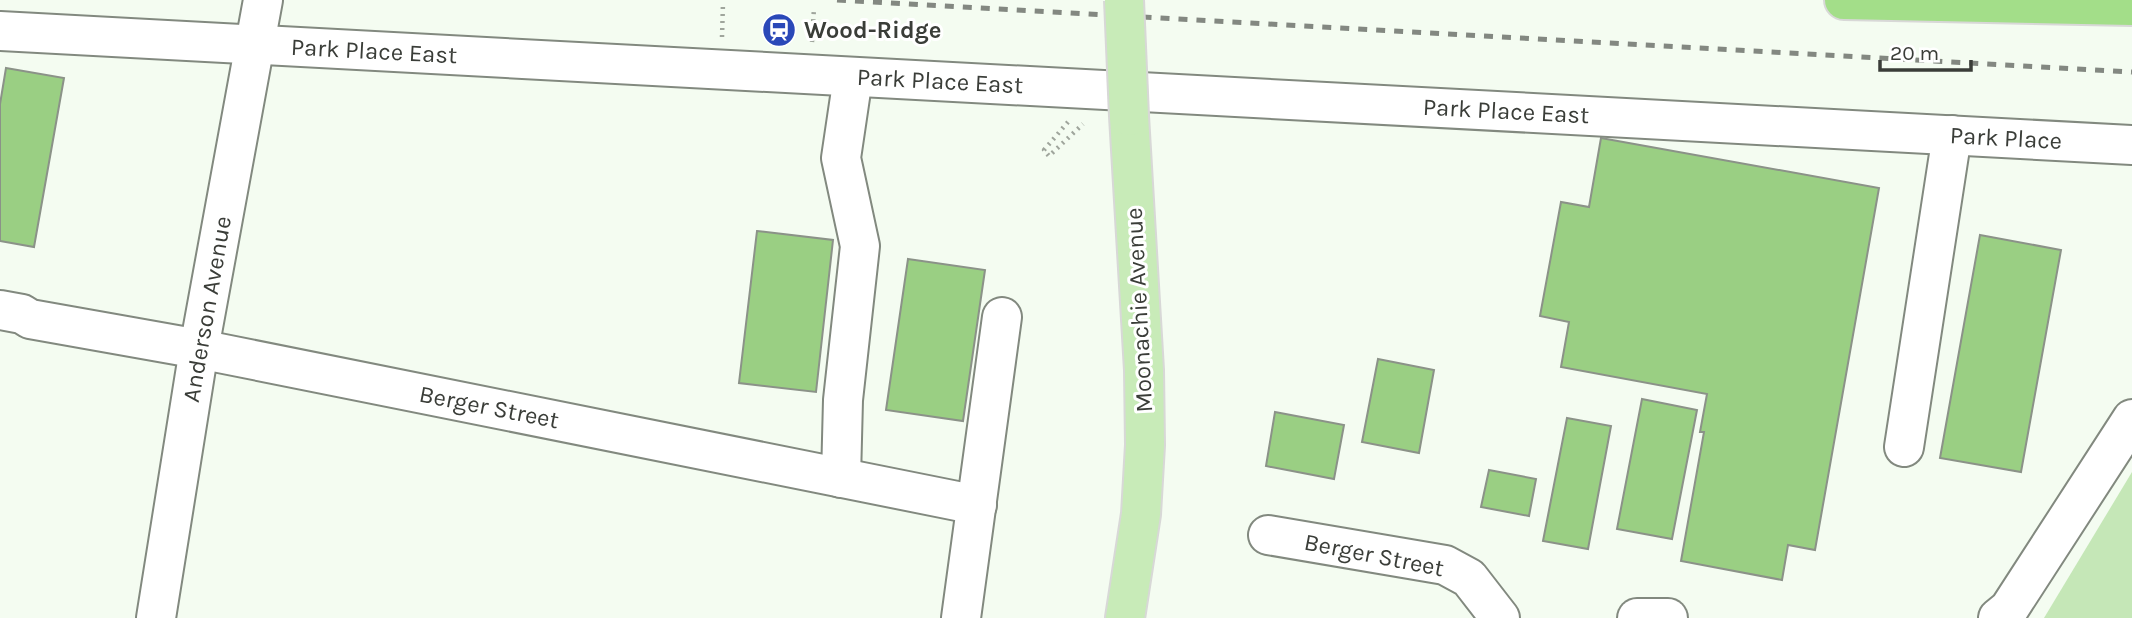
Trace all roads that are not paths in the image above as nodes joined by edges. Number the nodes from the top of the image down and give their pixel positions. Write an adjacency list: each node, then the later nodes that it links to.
1 (263, 0): 6 (street, Anderson Avenue)
2 (1124, 0): 21 (main road, Moonachie Avenue, bridge)
3 (1844, 0): 4 (highway)
4 (2132, 6)
5 (0, 31): 6 (street, Park Place East)
6 (255, 45): 7 (street, Park Place East); 13 (street, Anderson Avenue)
7 (853, 77): 8 (street, Park Place East); 16 (street)
8 (1880, 131): 9 (street, Park Place)
9 (1952, 135): 10 (street, Park Place); 15 (street)
10 (2132, 145)
11 (0, 310): 13 (street, Berger Street)
12 (1002, 317): 17 (street)
13 (199, 349): 16 (street, Berger Street); 19 (street, Anderson Avenue)
14 (2132, 419): 25 (street)
15 (1903, 447)
16 (841, 478): 17 (street, Berger Street)
17 (977, 505): 20 (street)
18 (1268, 536): 22 (street, Berger Street)
19 (156, 618)
20 (961, 618)
21 (1125, 618)
22 (1500, 618)
23 (1637, 618): 24 (street)
24 (1668, 618)
25 (1998, 618)

